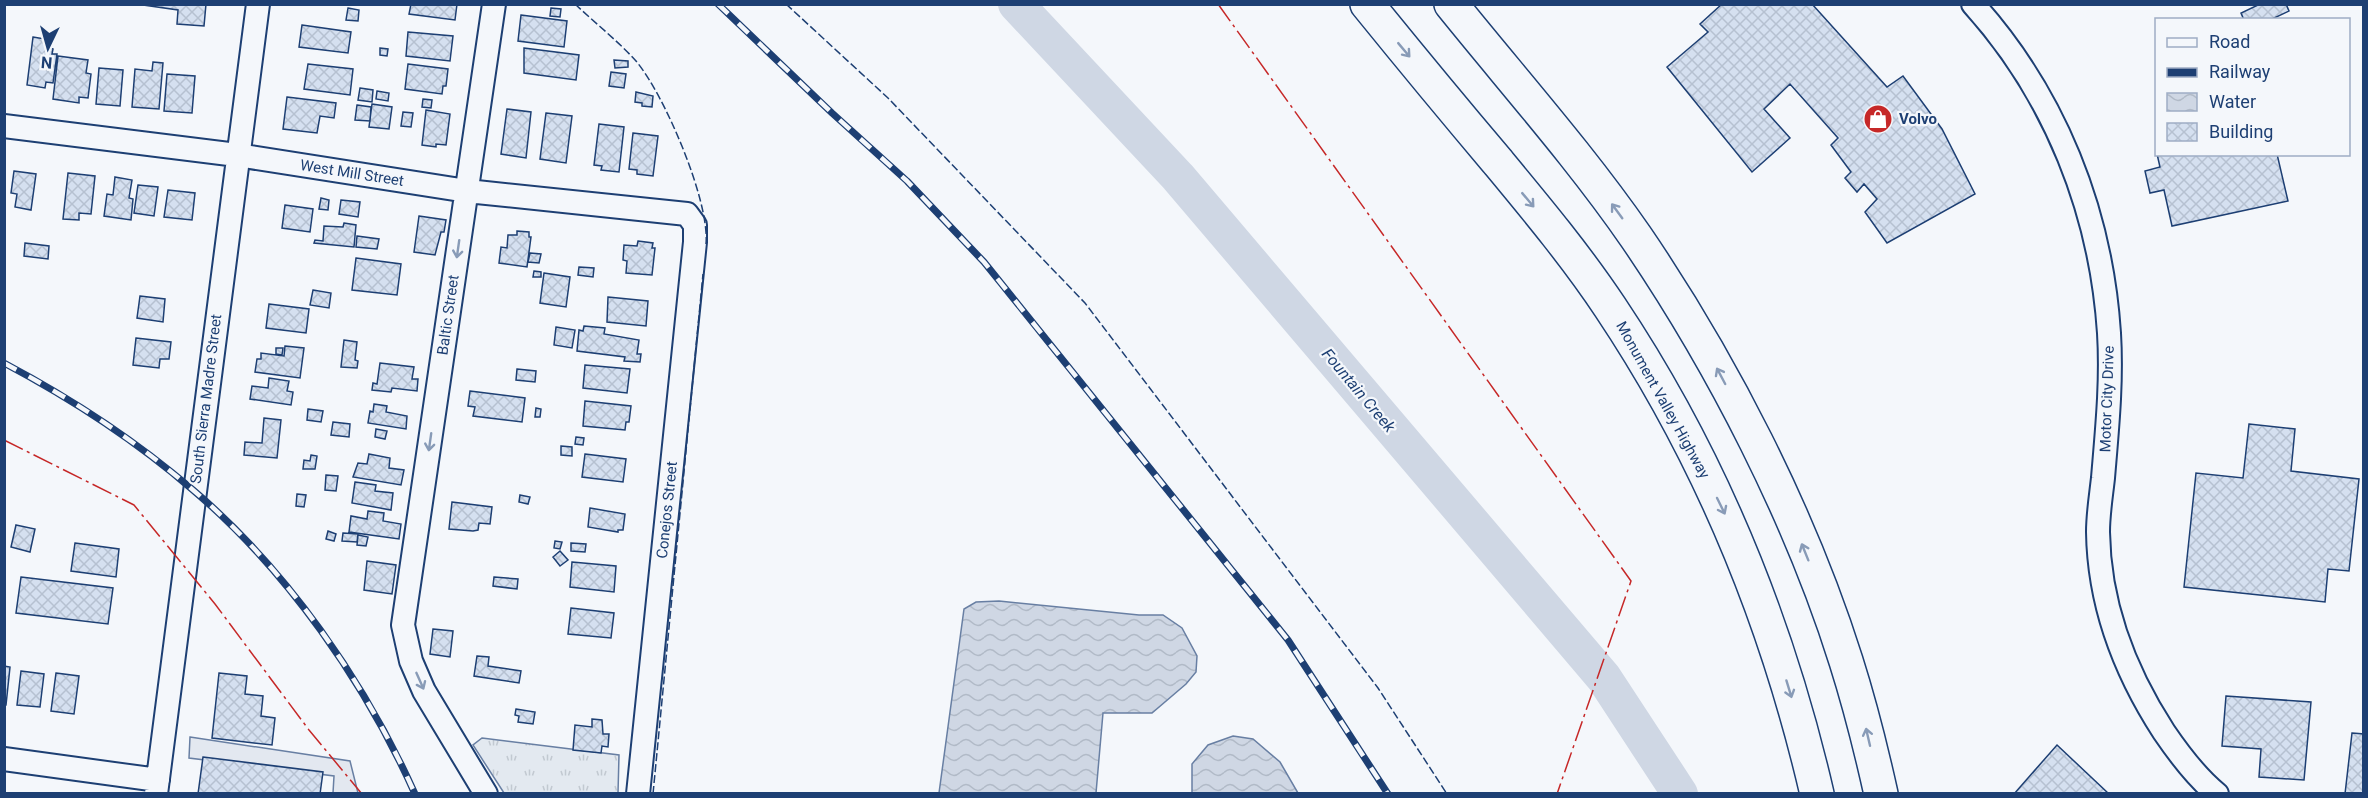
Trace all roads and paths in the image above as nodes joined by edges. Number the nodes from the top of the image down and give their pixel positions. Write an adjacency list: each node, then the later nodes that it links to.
1 (258, 4): 7 (street, South Sierra Madre Street)
2 (494, 4): 8 (street, Baltic Street)
3 (1367, 4): 14 (highway, Monument Valley Highway, one-way to 14)
4 (1451, 4): 15 (highway, one-way to 4)
5 (1973, 4): 16 (street, Motor City Drive)
6 (4, 126): 7 (street, West Mill Street)
7 (237, 155): 8 (street, West Mill Street); 11 (street, South Sierra Madre Street)
8 (466, 191): 9 (street, West Mill Street); 12 (street, Baltic Street, one-way to 12)
9 (694, 225): 13 (street, Conejos Street)
10 (4, 759): 11 (street)
11 (157, 787)
12 (486, 794)
13 (638, 794)
14 (1817, 794)
15 (1881, 794)
16 (2217, 794)

